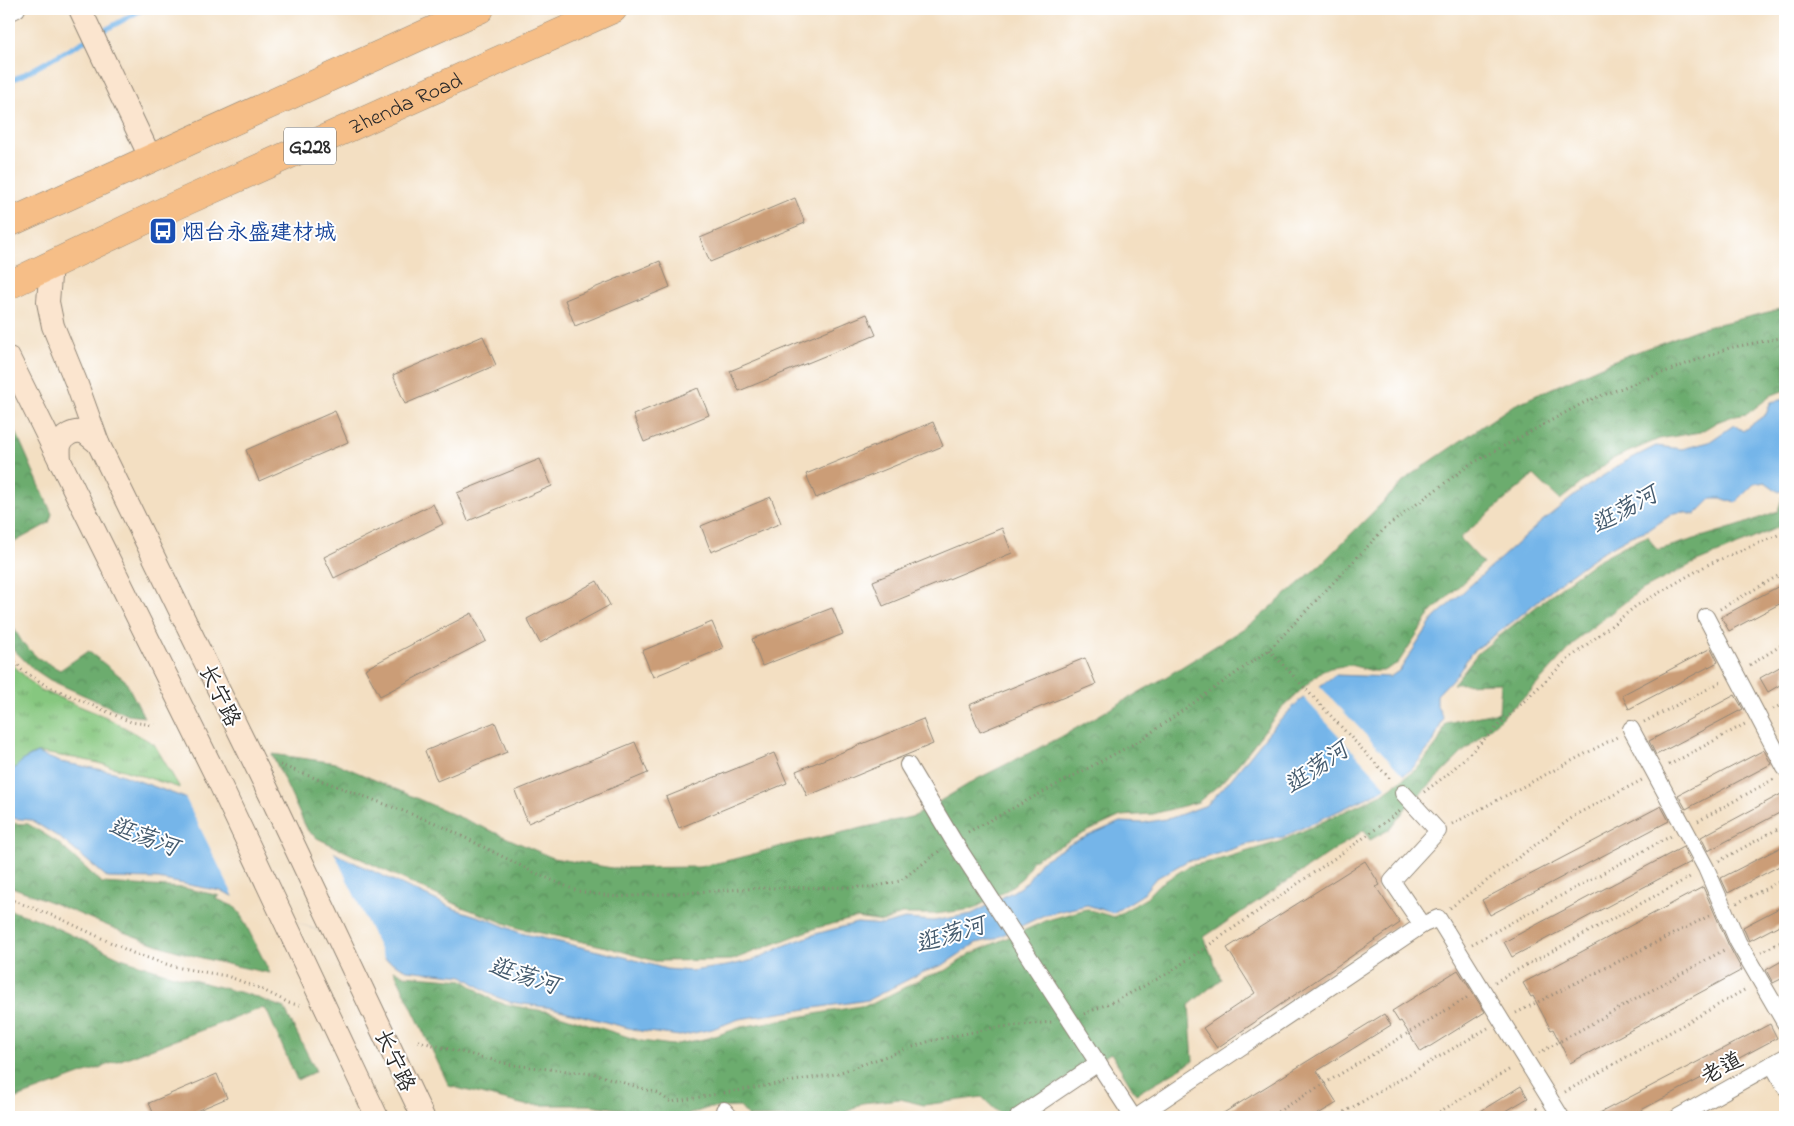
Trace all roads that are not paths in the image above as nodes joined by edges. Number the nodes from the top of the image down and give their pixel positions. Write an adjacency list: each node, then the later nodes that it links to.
1 (17, 9): 5 (street)
2 (80, 9): 6 (street)
3 (480, 9): 6 (highway, G228)
4 (613, 9): 8 (highway, Zhenda Road / G228)
5 (9, 13)
6 (151, 159): 7 (highway, G228)
7 (9, 223)
8 (51, 264): 9 (highway, Zhenda Road / G228); 11 (street, 长宁路)
9 (9, 285)
10 (9, 358): 12 (street, 长宁路)
11 (98, 443): 12 (street); 24 (street, 长宁路)
12 (60, 462): 23 (street, 长宁路)
13 (1706, 617): 16 (street)
14 (1631, 729): 19 (street)
15 (908, 765): 21 (street)
16 (1781, 773)
17 (1408, 800): 18 (street)
18 (1422, 925): 27 (street); 28 (street)
19 (1785, 1023)
20 (1779, 1061): 22 (street); 29 (street, 老道)
21 (1098, 1063): 25 (street); 26 (street)
22 (1785, 1087)
23 (377, 1117)
24 (423, 1117)
25 (1018, 1117)
26 (1133, 1117)
27 (1137, 1117)
28 (1561, 1117)
29 (1678, 1117)

